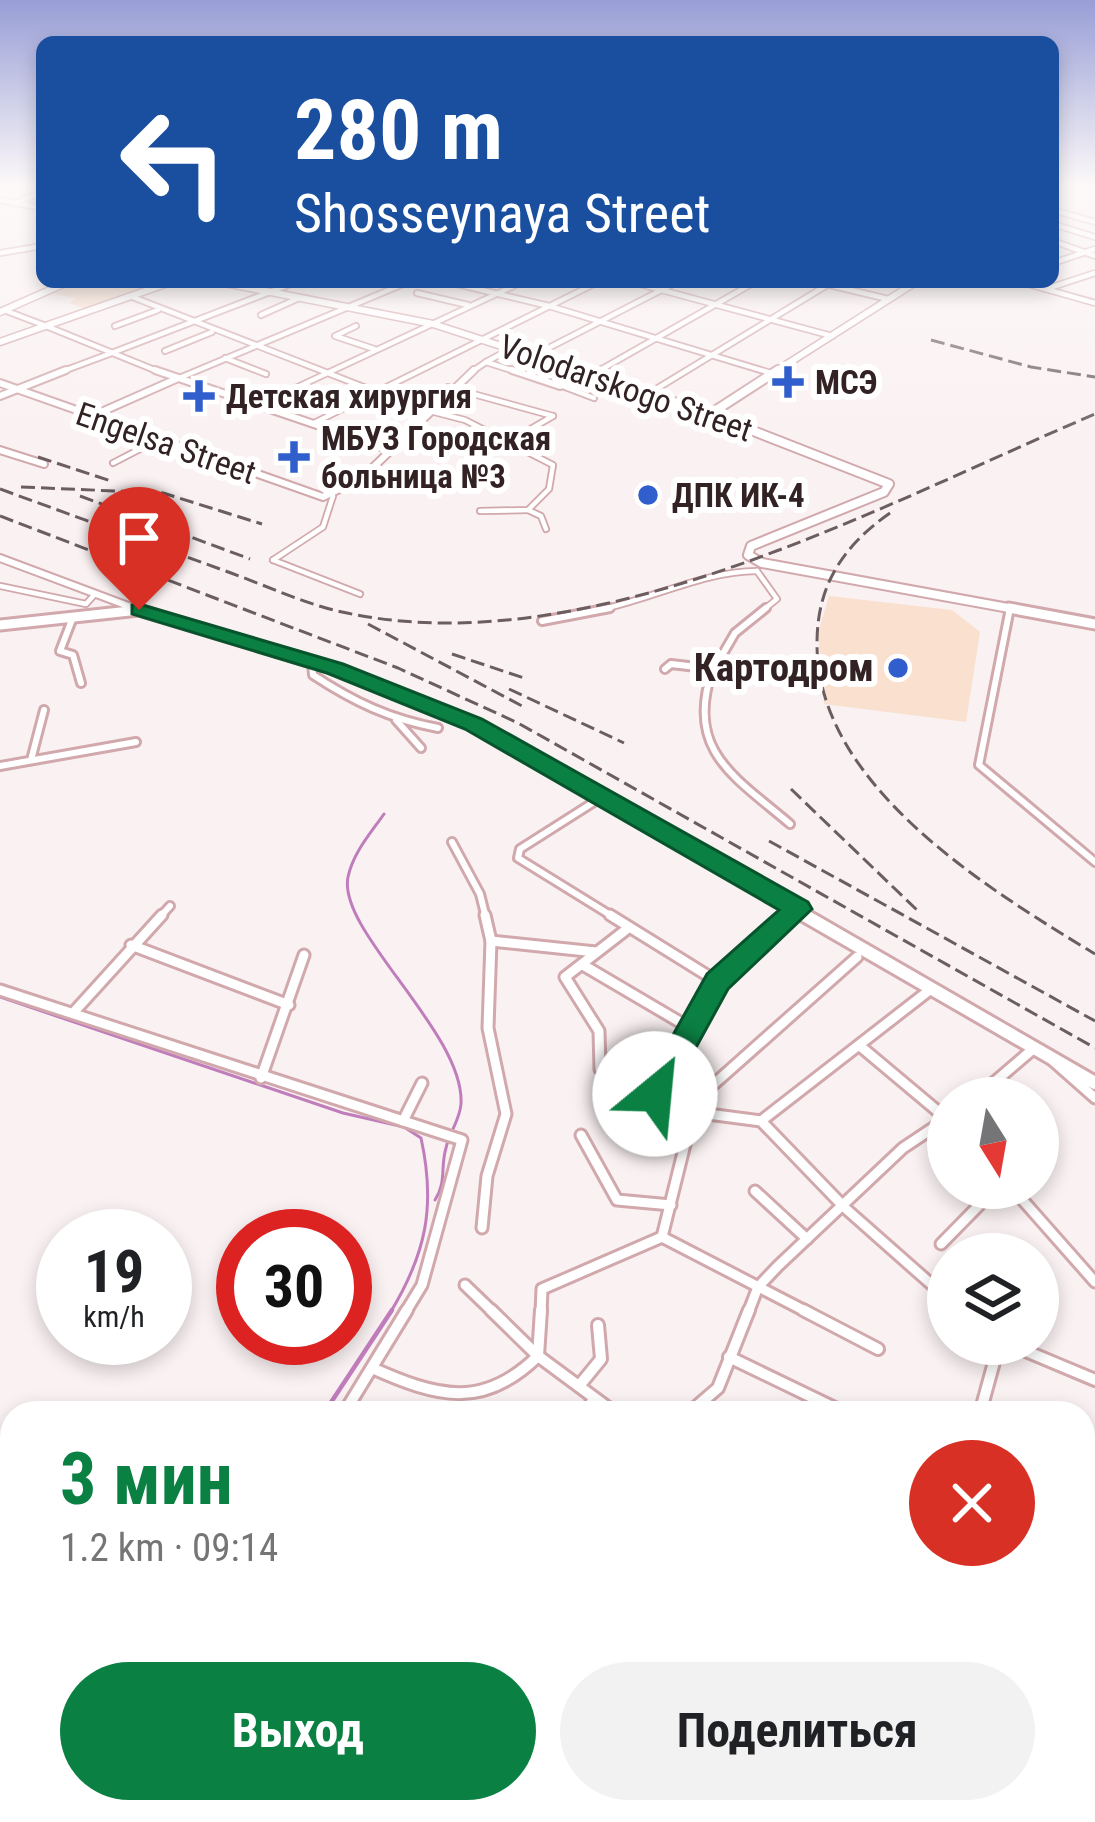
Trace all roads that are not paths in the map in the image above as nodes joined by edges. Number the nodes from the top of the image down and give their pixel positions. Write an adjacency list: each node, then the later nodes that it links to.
1 (1095, 277): 2 (street)
2 (1059, 285)
3 (54, 288): 33 (main road)
4 (153, 288): 24 (main road)
5 (250, 288): 21 (main road, Volodarskogo Street)
6 (280, 288): 21 (street)
7 (394, 288): 31 (street)
8 (475, 288): 23 (street)
9 (509, 288): 23 (street)
10 (586, 288): 30 (street)
11 (651, 288): 20 (street)
12 (666, 288): 20 (street)
13 (744, 288): 28 (street)
14 (821, 288): 35 (street)
15 (847, 288): 26 (street)
16 (906, 288): 26 (main road)
17 (1042, 288): 19 (street)
18 (1049, 288): 19 (street)
19 (1046, 289): 27 (street)
20 (660, 291): 28 (street); 36 (street)
21 (270, 292): 25 (main road, Volodarskogo Street); 37 (street)
22 (417, 293): 29 (street)
23 (498, 293): 29 (street); 30 (street)
24 (130, 296): 32 (street); 39 (main road)
25 (299, 298): 31 (main road, Volodarskogo Street); 34 (street)
26 (888, 299): 43 (main road)
27 (1095, 303)
28 (716, 304): 35 (street); 44 (street)
29 (471, 305): 38 (street)
30 (549, 306): 36 (street); 45 (street)
31 (346, 307): 38 (main road, Volodarskogo Street); 47 (street)
32 (160, 309): 37 (street); 40 (street)
33 (1, 310): 39 (street)
34 (261, 315)
35 (771, 319): 43 (street); 52 (street)
36 (600, 322): 44 (street); 53 (street)
37 (190, 323): 42 (street); 51 (street)
38 (434, 324): 45 (main road, Volodarskogo Street); 48 (street)
39 (46, 326): 46 (main road); 51 (street)
40 (115, 326)
41 (356, 326): 48 (street)
42 (214, 331): 47 (street); 50 (street)
43 (832, 336): 58 (main road)
44 (654, 338): 52 (street); 59 (street)
45 (483, 340): 49 (main road, Volodarskogo Street); 65 (street)
46 (0, 342)
47 (255, 345): 54 (street); 56 (street)
48 (376, 349): 56 (street)
49 (510, 350): 53 (main road, Volodarskogo Street); 55 (street)
50 (166, 351)
51 (109, 354): 60 (street); 64 (street)
52 (711, 355): 58 (street); 66 (street)
53 (531, 357): 59 (main road, Volodarskogo Street)
54 (225, 358): 57 (street); 60 (street)
55 (486, 362): 62 (street); 63 (street, Volodarskogo Street)
56 (327, 373): 65 (street); 69 (street)
57 (266, 374)
58 (774, 374): 71 (main road)
59 (591, 376): 63 (street); 66 (main road, Volodarskogo Street)
60 (176, 380): 69 (street); 72 (street)
61 (0, 383): 64 (street, Engelsa Street)
62 (448, 387): 70 (street); 75 (street)
63 (565, 387): 68 (street, Volodarskogo Street)
64 (16, 389): 67 (street); 72 (street, Engelsa Street)
65 (371, 393): 70 (street); 73 (street)
66 (648, 394): 71 (main road, Volodarskogo Street)
67 (0, 396)
68 (594, 398)
69 (256, 406): 73 (street)
70 (427, 412): 75 (street); 77 (street)
71 (710, 414): 85 (main road, Volodarskogo Street)
72 (90, 417): 74 (street, Engelsa Street)
73 (311, 424): 77 (street)
74 (143, 436): 78 (street); 80 (street, Engelsa Street)
75 (509, 442): 81 (street)
76 (0, 450): 79 (street)
77 (390, 450): 80 (street)
78 (113, 463)
79 (44, 464)
80 (334, 496): 88 (street)
81 (528, 510): 82 (street); 83 (street)
82 (480, 511)
83 (546, 529)
84 (0, 558): 87 (street)
85 (759, 567): 90 (main road); 93 (street); 98 (street)
86 (0, 586): 89 (street)
87 (95, 594): 89 (street); 91 (street)
88 (360, 594)
89 (86, 604): 92 (street)
90 (1010, 608): 94 (main road); 110 (street)
91 (139, 610): 92 (main road); 96 (main road)
92 (78, 616): 95 (main road); 99 (street)
93 (542, 621)
94 (1095, 624)
95 (0, 625)
96 (312, 662): 101 (street); 107 (main road)
97 (665, 669): 98 (street)
98 (712, 671): 108 (street)
99 (81, 683)
100 (44, 710): 105 (street)
101 (396, 719): 102 (street); 104 (street)
102 (438, 728)
103 (136, 742): 105 (street)
104 (421, 748)
105 (31, 760): 106 (street)
106 (0, 766)
107 (604, 795): 112 (main road); 113 (street)
108 (790, 824)
109 (452, 842): 114 (street)
110 (1095, 862)
111 (170, 906): 115 (street)
112 (798, 909): 120 (street); 121 (main road)
113 (627, 929): 116 (street); 120 (street)
114 (491, 940): 116 (street); 146 (street)
115 (131, 945): 123 (street); 124 (street)
116 (599, 952): 119 (street)
117 (304, 955): 123 (street)
118 (857, 957): 136 (street)
119 (584, 965): 125 (street); 133 (street)
120 (718, 982): 125 (street)
121 (932, 988): 126 (street); 127 (main road)
122 (0, 989): 124 (street)
123 (289, 1005): 130 (street)
124 (73, 1013): 130 (street)
125 (690, 1028): 133 (street)
126 (860, 1046): 135 (street); 138 (street)
127 (1034, 1048): 128 (main road); 129 (street)
128 (1050, 1057): 132 (main road); 134 (street)
129 (1000, 1077)
130 (261, 1078): 137 (street)
131 (422, 1083): 137 (street)
132 (1095, 1083)
133 (655, 1094): 136 (street)
134 (1095, 1098)
135 (927, 1102)
136 (693, 1112): 138 (street); 142 (street)
137 (403, 1121): 160 (street)
138 (761, 1121): 143 (street)
139 (927, 1128): 143 (street)
140 (581, 1135): 142 (street)
141 (755, 1191): 149 (street)
142 (671, 1204): 148 (street)
143 (845, 1208): 149 (street); 150 (street)
144 (975, 1209): 147 (street)
145 (1031, 1209): 151 (street)
146 (482, 1228)
147 (952, 1233)
148 (662, 1237): 153 (street); 156 (street)
149 (807, 1238): 153 (street)
150 (927, 1281)
151 (1095, 1282)
152 (465, 1285): 156 (street)
153 (758, 1287): 155 (street); 157 (street)
154 (598, 1325): 162 (street)
155 (878, 1349)
156 (538, 1356): 160 (street); 162 (street)
157 (729, 1357): 166 (street); 167 (street)
158 (993, 1365): 168 (street)
159 (1059, 1365): 161 (street)
160 (372, 1368): 164 (street)
161 (1095, 1380)
162 (580, 1386): 163 (street)
163 (594, 1399): 165 (street)
164 (350, 1401)
165 (597, 1401)
166 (703, 1401)
167 (820, 1401)
168 (983, 1401)

